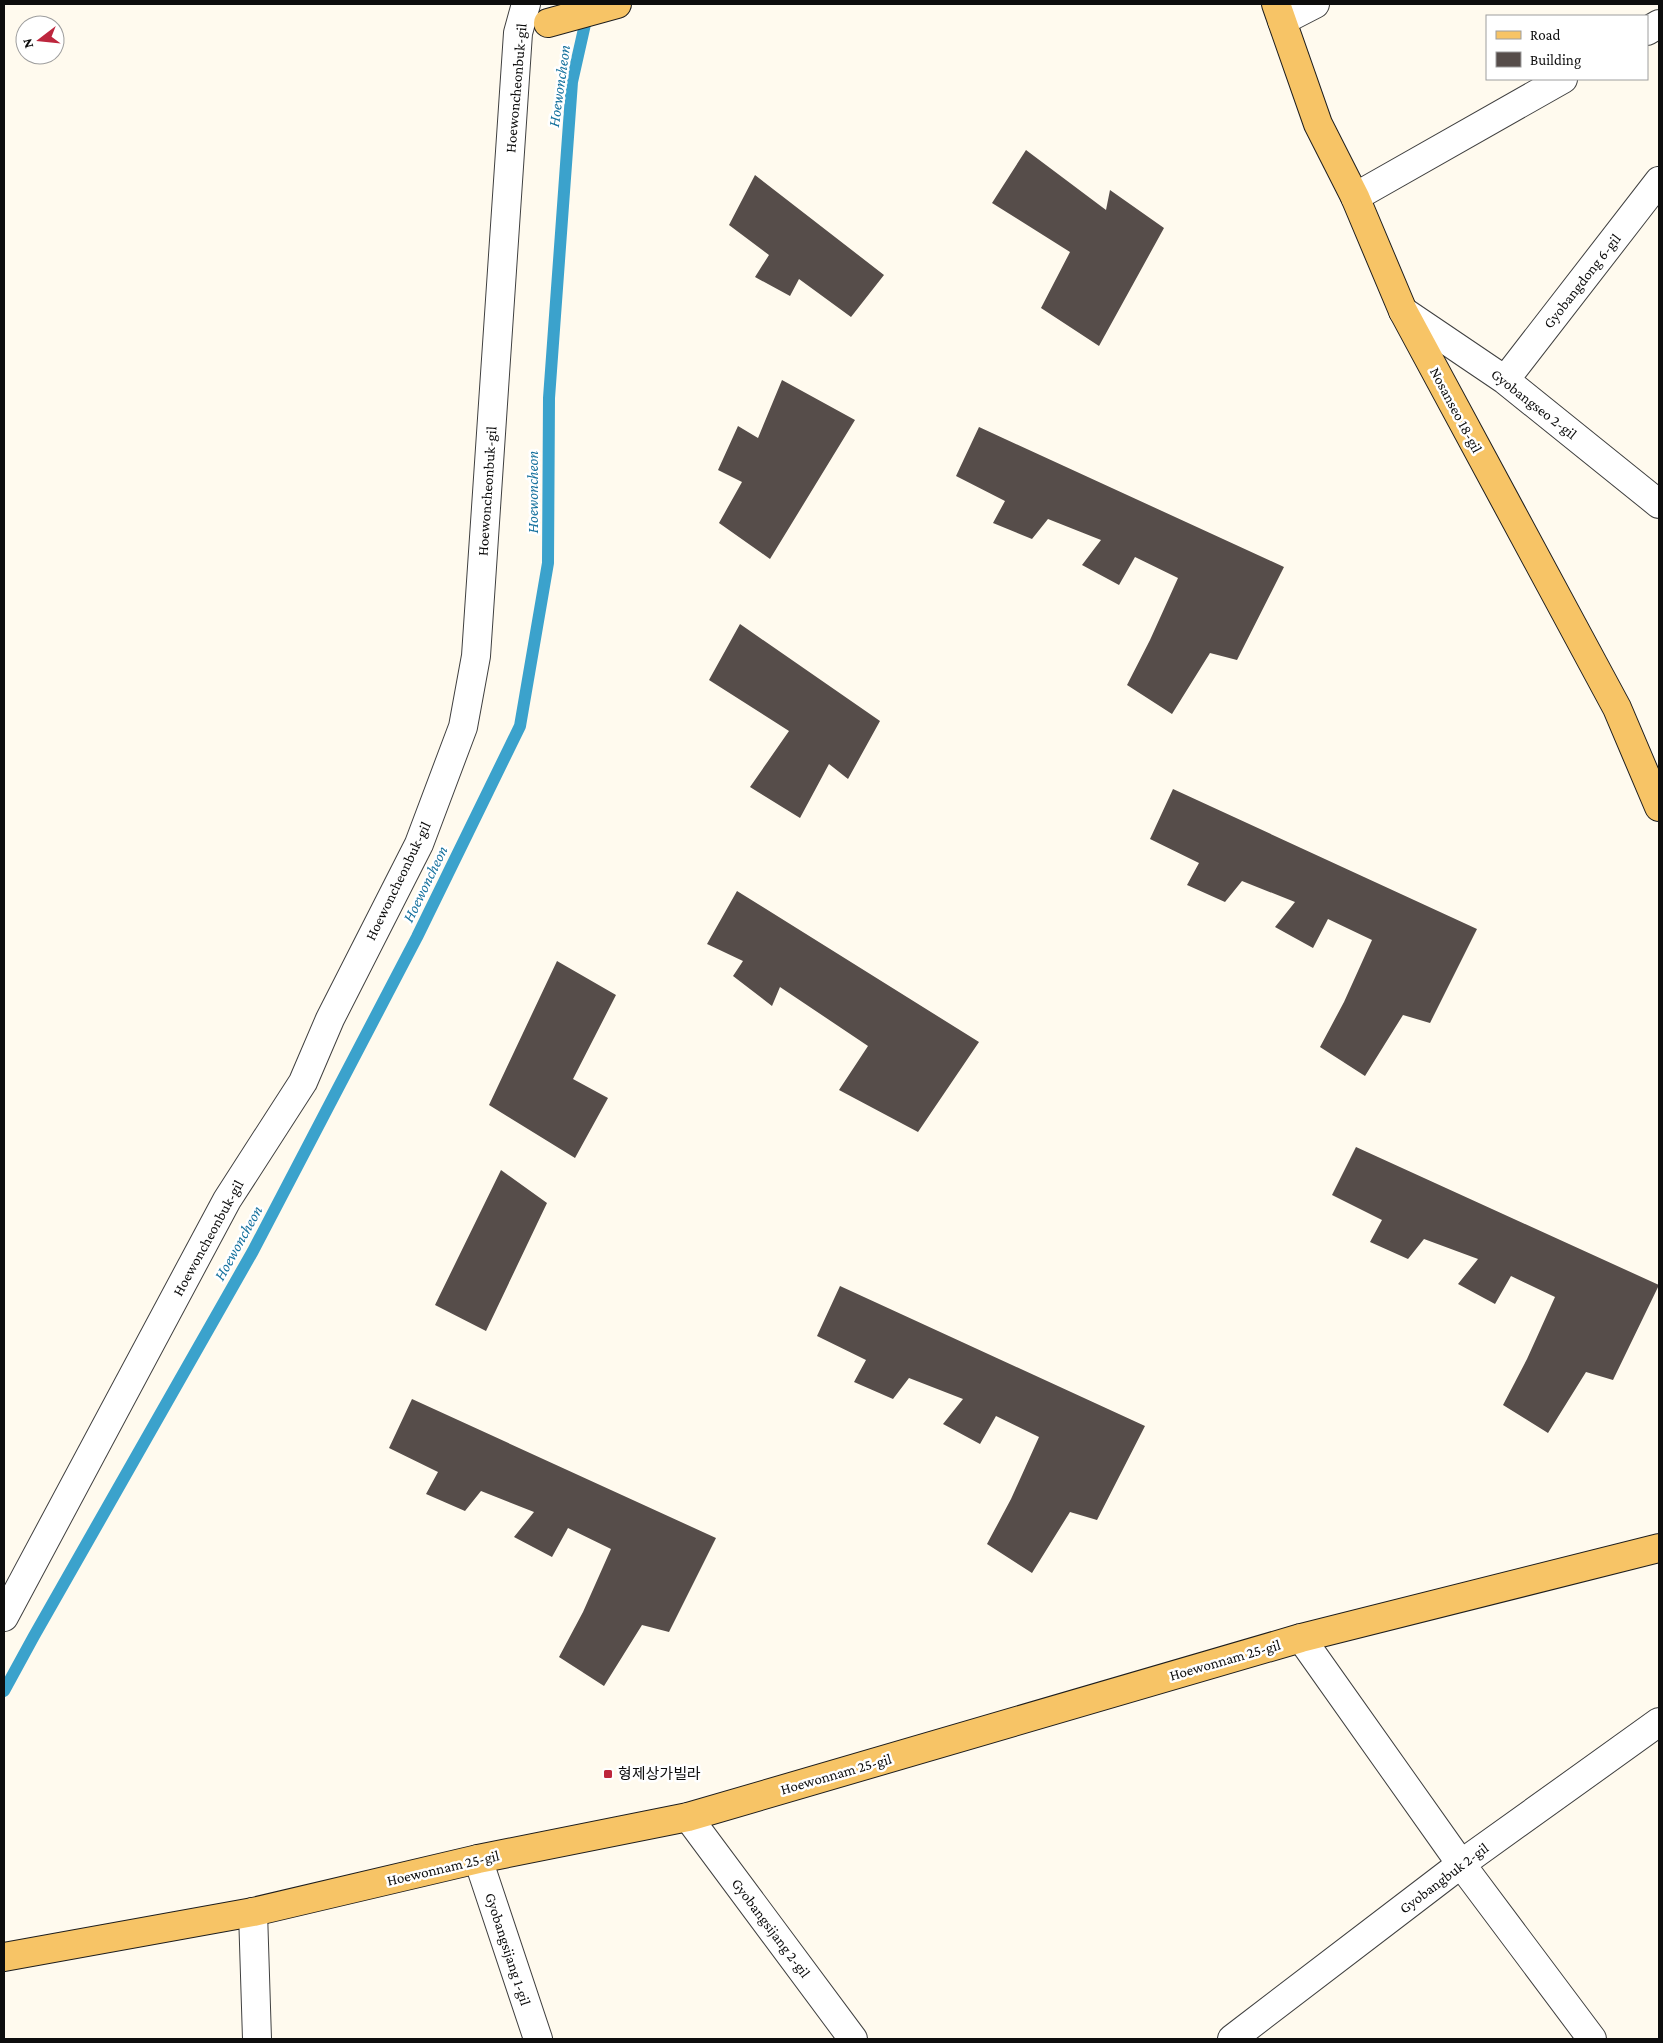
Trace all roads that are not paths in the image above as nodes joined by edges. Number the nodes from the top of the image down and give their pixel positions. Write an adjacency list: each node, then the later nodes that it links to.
1 (526, 4): 16 (street, Hoewoncheonbuk-gil)
2 (617, 4): 5 (main road)
3 (1315, 4): 4 (street)
4 (1279, 13): 10 (main road, Nosanseo 18-gil)
5 (548, 22)
6 (1659, 24): 7 (street)
7 (1648, 30)
8 (1561, 80): 10 (street)
9 (1659, 181): 12 (street, Gyobangdong 6-gil)
10 (1355, 197): 11 (main road, Nosanseo 18-gil)
11 (1403, 311): 12 (street, Gyobangseo 2-gil); 14 (main road, Nosanseo 18-gil)
12 (1505, 380): 13 (street, Gyobangseo 2-gil)
13 (1659, 504)
14 (1659, 807)
15 (1659, 1548): 17 (main road, Hoewonnam 25-gil)
16 (4, 1617)
17 (1301, 1638): 19 (main road, Hoewonnam 25-gil); 21 (street)
18 (1659, 1722): 21 (street, Gyobangbuk 2-gil)
19 (688, 1817): 20 (main road, Hoewonnam 25-gil); 26 (street, Gyobangsijang 2-gil)
20 (478, 1859): 22 (main road, Hoewonnam 25-gil); 25 (street, Gyobangsijang 1-gil)
21 (1461, 1864): 27 (street, Gyobangbuk 2-gil); 28 (street)
22 (253, 1912): 23 (main road, Hoewonnam 25-gil); 24 (street)
23 (4, 1957)
24 (258, 2039)
25 (538, 2039)
26 (853, 2039)
27 (1232, 2039)
28 (1592, 2039)

